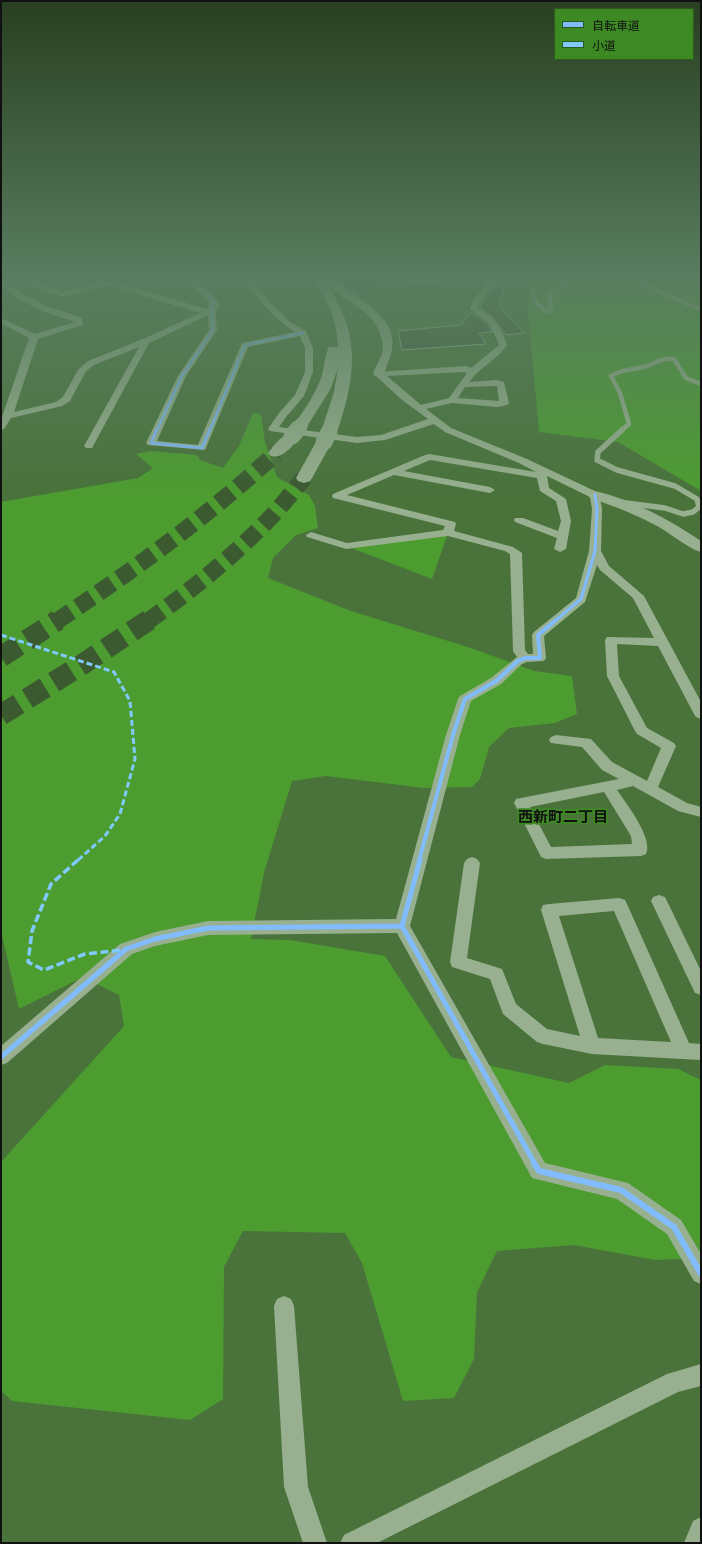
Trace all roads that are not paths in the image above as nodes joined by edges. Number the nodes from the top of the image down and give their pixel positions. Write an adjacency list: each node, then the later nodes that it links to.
1 (30, 350): 19 (street)
2 (123, 350): 19 (street)
3 (141, 350): 22 (street)
4 (199, 350): 5 (street)
5 (243, 350)
6 (309, 350): 20 (street)
7 (334, 350): 23 (highway)
8 (346, 350): 16 (highway)
9 (388, 350): 13 (street)
10 (499, 350): 12 (street)
11 (356, 364): 16 (highway)
12 (472, 372): 13 (street); 15 (street)
13 (379, 374): 18 (street)
14 (701, 384): 29 (lane)
15 (462, 385): 17 (street); 17 (street)
16 (343, 386): 26 (highway)
17 (452, 400): 18 (street)
18 (420, 408): 20 (street)
19 (8, 416): 21 (street)
20 (435, 420): 25 (street)
21 (1, 427)
22 (89, 446)
23 (276, 453)
24 (393, 472): 25 (street); 27 (street); 31 (street)
25 (541, 473): 28 (street); 33 (street)
26 (304, 478)
27 (490, 490)
28 (595, 496): 29 (street); 36 (street)
29 (615, 501): 34 (street)
30 (519, 520): 33 (street)
31 (448, 533): 32 (street); 38 (street)
32 (311, 535)
33 (562, 537): 35 (street)
34 (701, 548)
35 (560, 549)
36 (595, 551): 37 (street); 38 (street)
37 (663, 642): 39 (street); 43 (street)
38 (525, 658): 47 (street)
39 (701, 714)
40 (556, 740): 41 (street)
41 (635, 781): 42 (street); 43 (street)
42 (608, 786)
43 (650, 790): 44 (street)
44 (701, 812)
45 (472, 863): 49 (street)
46 (660, 901): 48 (street)
47 (402, 926): 52 (street); 53 (street)
48 (701, 988)
49 (592, 1046): 50 (street); 50 (street)
50 (684, 1051): 51 (street)
51 (701, 1052)
52 (1, 1057)
53 (701, 1274)
54 (284, 1306): 57 (street)
55 (701, 1375): 58 (street)
56 (701, 1529): 59 (street)
57 (315, 1543)
58 (352, 1543)
59 (696, 1543)

